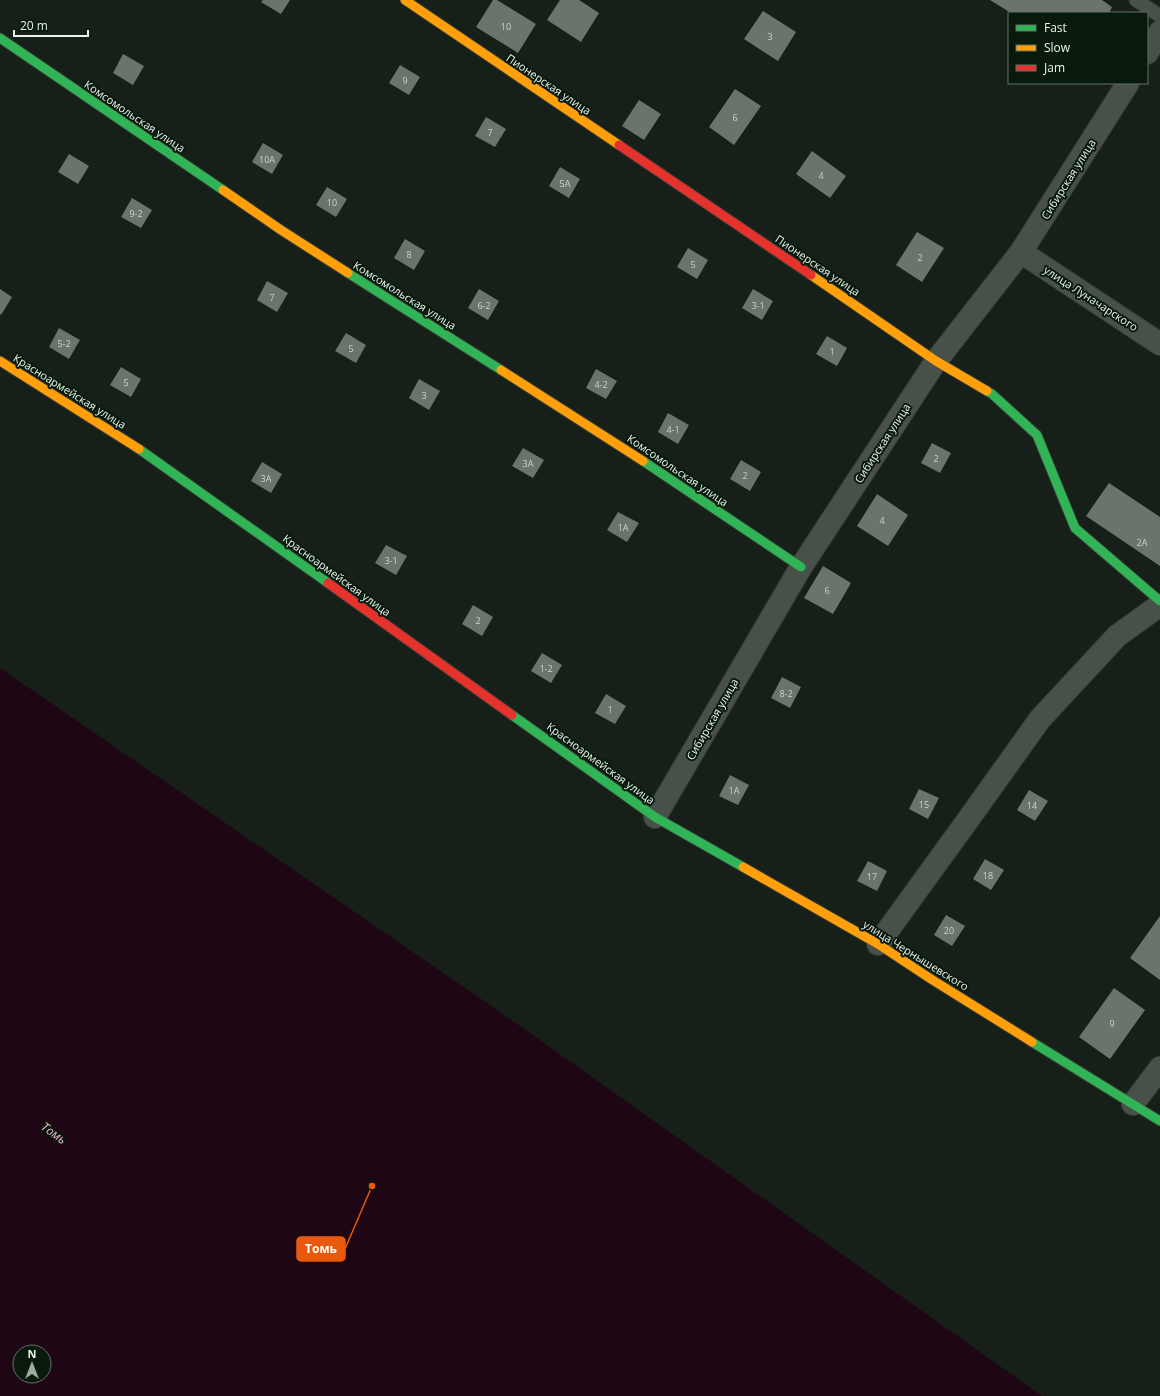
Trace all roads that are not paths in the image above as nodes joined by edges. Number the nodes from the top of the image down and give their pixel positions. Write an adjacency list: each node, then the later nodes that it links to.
1 (405, 0): 11 (street, Пионерская улица)
2 (1136, 0): 3 (lane)
3 (1160, 16)
4 (1160, 32): 6 (street)
5 (0, 38): 12 (street, Комсомольская улица)
6 (1148, 51)
7 (1127, 84): 8 (street, Сибирская улица)
8 (1021, 252): 9 (street, улица Луначарского); 11 (street, Сибирская улица)
9 (1160, 344)
10 (0, 360): 15 (street, Красноармейская улица)
11 (936, 361): 12 (street, Сибирская улица); 13 (street, Пионерская улица)
12 (801, 567): 15 (street, Сибирская улица)
13 (1160, 601)
14 (1160, 605): 16 (street)
15 (655, 817): 16 (street, улица Чернышевского)
16 (878, 944): 18 (street, улица Чернышевского)
17 (1160, 1068): 18 (street)
18 (1133, 1104): 19 (street, улица Чернышевского)
19 (1160, 1121)

